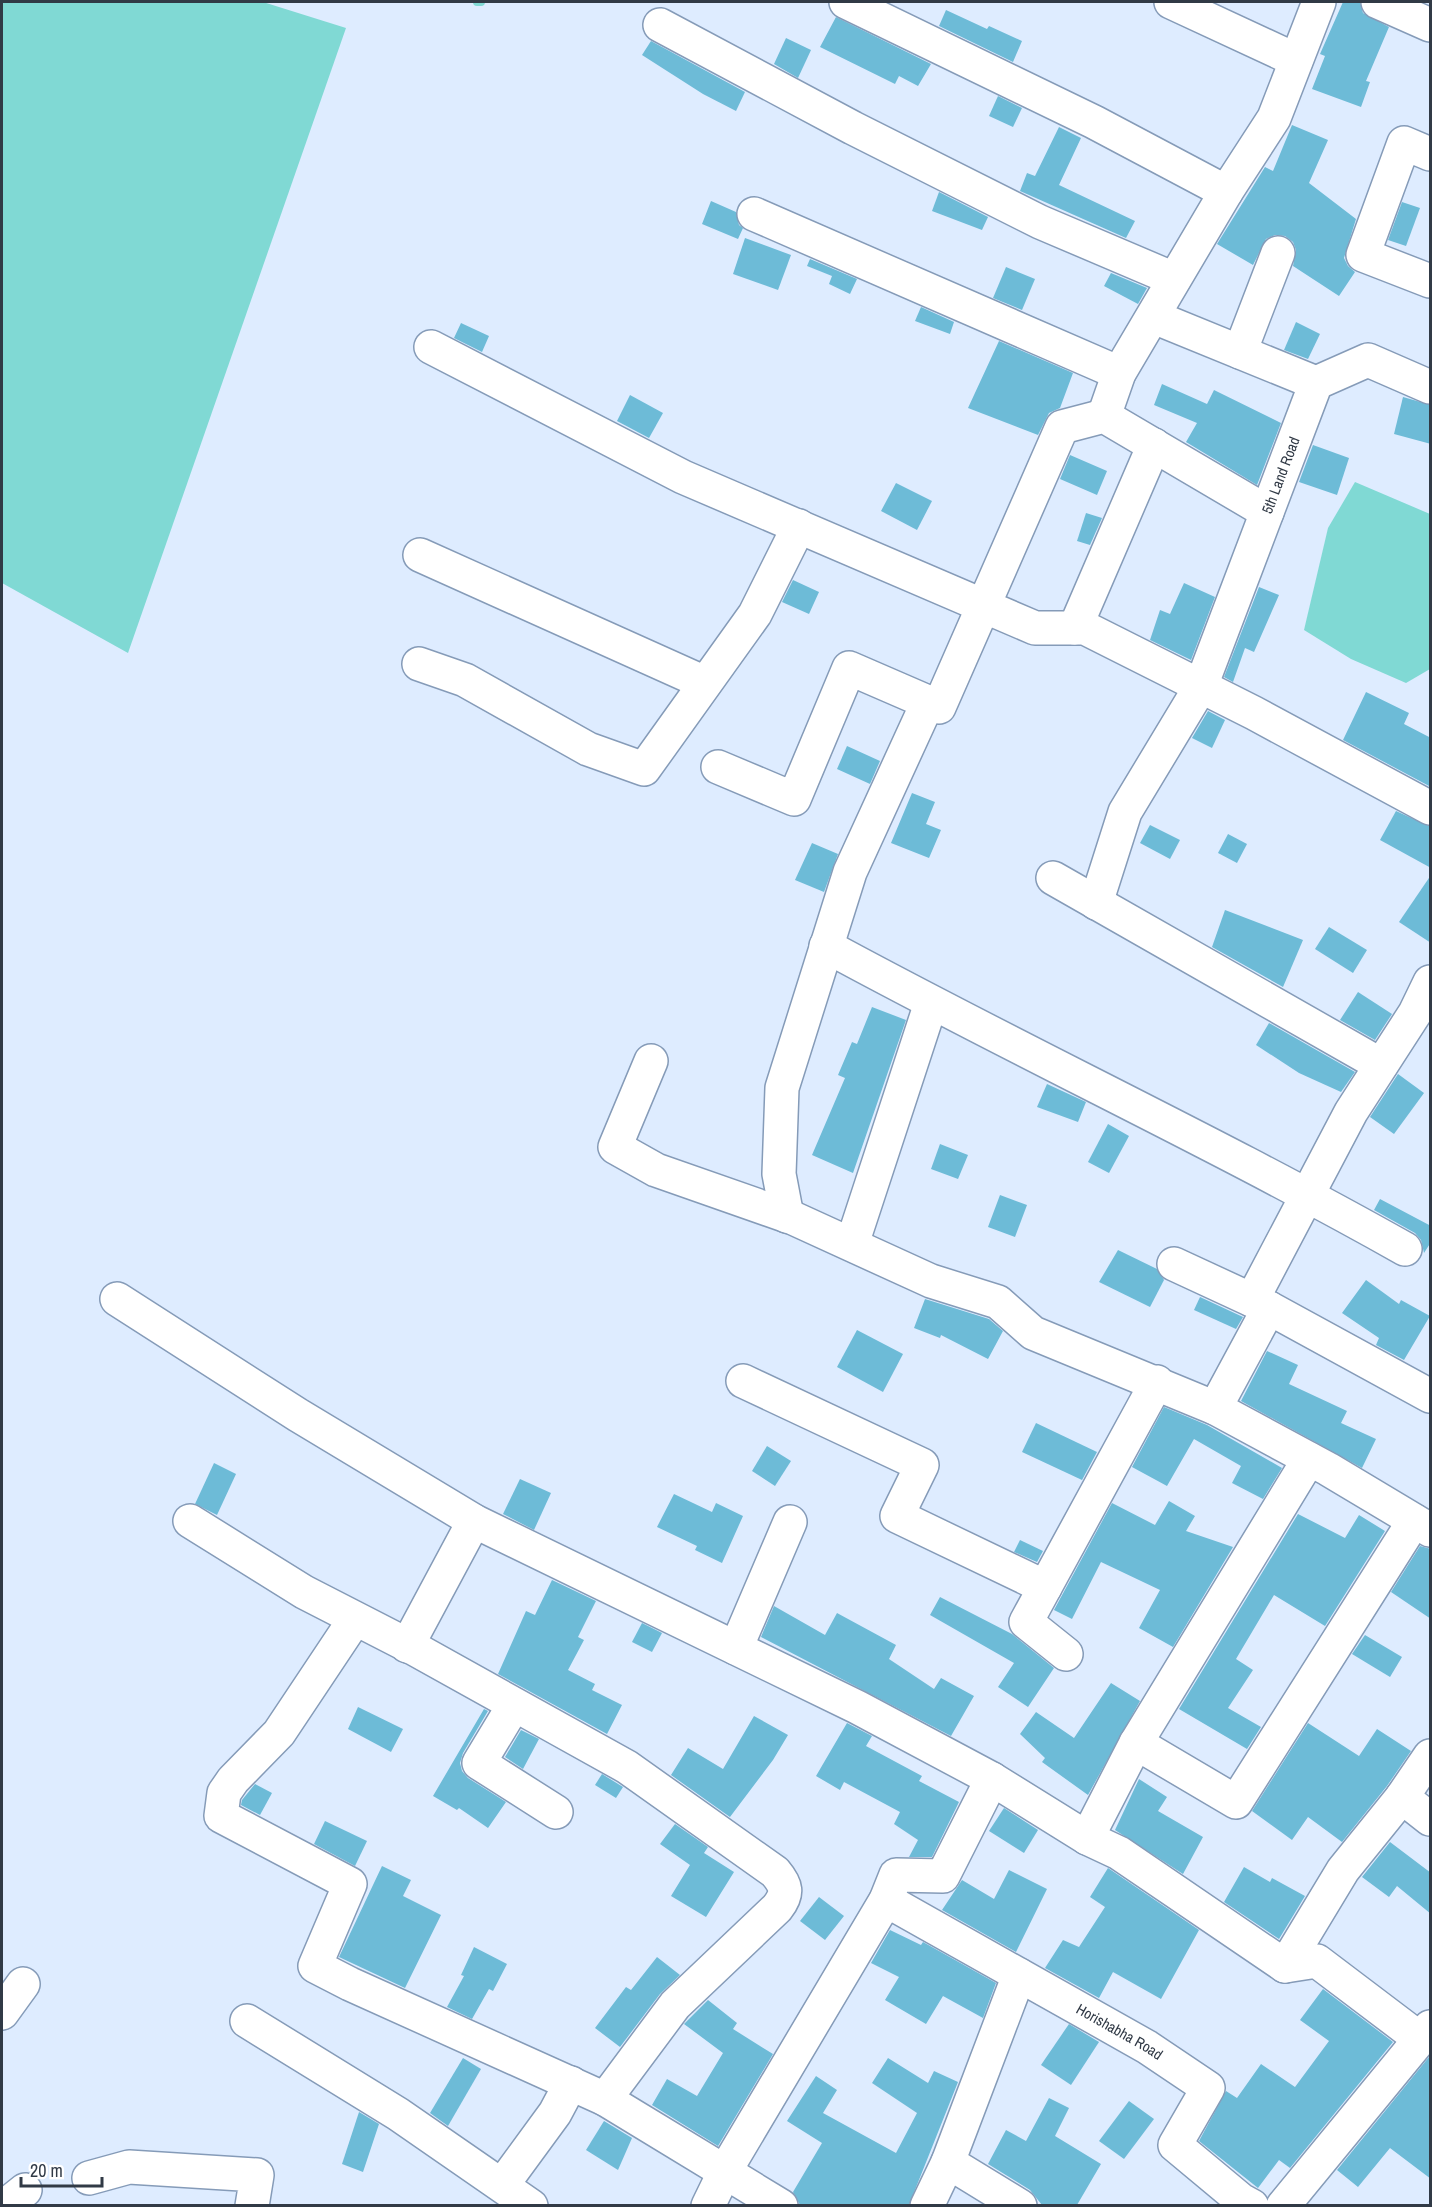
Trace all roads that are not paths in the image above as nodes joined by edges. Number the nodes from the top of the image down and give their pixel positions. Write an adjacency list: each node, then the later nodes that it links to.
1 (846, 2): 9 (street)
2 (1171, 2): 7 (street)
3 (1319, 2): 7 (street)
4 (1378, 2): 6 (street)
5 (660, 24): 12 (street)
6 (1431, 25)
7 (1296, 60): 9 (street)
8 (1431, 154): 13 (street)
9 (1226, 192): 12 (street)
10 (754, 214): 17 (street)
11 (1278, 253): 16 (street)
12 (1174, 279): 14 (street)
13 (1431, 281)
14 (1154, 317): 16 (street); 17 (street)
15 (431, 348): 23 (street)
16 (1240, 352): 18 (street)
17 (1119, 374): 20 (street)
18 (1316, 383): 19 (street); 22 (street, 5th Land Road)
19 (1431, 387)
20 (1104, 416): 21 (street); 25 (street)
21 (1154, 445): 22 (street); 26 (street)
22 (1267, 512): 29 (street, 5th Land Road)
23 (799, 526): 25 (street); 28 (street)
24 (420, 555): 28 (street)
25 (984, 606): 26 (street); 30 (street)
26 (1075, 628): 29 (street)
27 (419, 664): 28 (street)
28 (705, 683)
29 (1201, 686): 32 (street); 34 (street, 5th Land Road)
30 (928, 702): 31 (street); 35 (street)
31 (718, 767)
32 (1431, 808)
33 (1053, 878): 34 (street)
34 (1096, 903): 39 (street)
35 (826, 946): 37 (street); 41 (street)
36 (1431, 982): 39 (street)
37 (931, 1003): 40 (street); 42 (street)
38 (651, 1061): 41 (street)
39 (1382, 1065): 40 (street)
40 (1307, 1194): 43 (street); 46 (street)
41 (787, 1216): 42 (street)
42 (852, 1244): 48 (street)
43 (1405, 1249)
44 (1174, 1264): 46 (street)
45 (117, 1299): 53 (street)
46 (1261, 1304): 49 (street); 50 (street)
47 (742, 1381): 56 (street)
48 (1157, 1382): 50 (street); 56 (street)
49 (1431, 1396)
50 (1215, 1408): 51 (street)
51 (1309, 1459): 55 (street); 62 (street)
52 (190, 1521): 57 (street)
53 (474, 1521): 58 (street); 59 (street)
54 (790, 1522): 59 (street)
55 (1422, 1526): 62 (street)
56 (1045, 1587): 60 (street)
57 (355, 1619): 58 (street); 76 (street)
58 (408, 1646): 61 (street)
59 (736, 1648): 64 (street)
60 (1066, 1654)
61 (514, 1704): 66 (street); 77 (street)
62 (1136, 1743): 68 (street)
63 (1431, 1756): 65 (street)
64 (992, 1779): 68 (street); 69 (street)
65 (1402, 1797): 67 (street); 70 (street)
66 (556, 1812)
67 (1431, 1819)
68 (1087, 1838): 70 (street)
69 (886, 1900): 71 (street, Horishabha Road); 79 (street)
70 (1285, 1966): 75 (street)
71 (1019, 1975): 78 (street); 82 (street, Horishabha Road)
72 (23, 1984): 73 (street)
73 (2, 2013)
74 (247, 2021): 81 (street)
75 (1425, 2033): 89 (street)
76 (572, 2084): 77 (street); 81 (street)
77 (605, 2099): 79 (street)
78 (948, 2162): 87 (street); 88 (street)
79 (725, 2171): 85 (street); 86 (street)
80 (89, 2178): 83 (street)
81 (503, 2184): 84 (street)
82 (1243, 2204)
83 (252, 2205)
84 (531, 2205)
85 (708, 2205)
86 (782, 2205)
87 (927, 2205)
88 (1020, 2205)
89 (1283, 2205)

